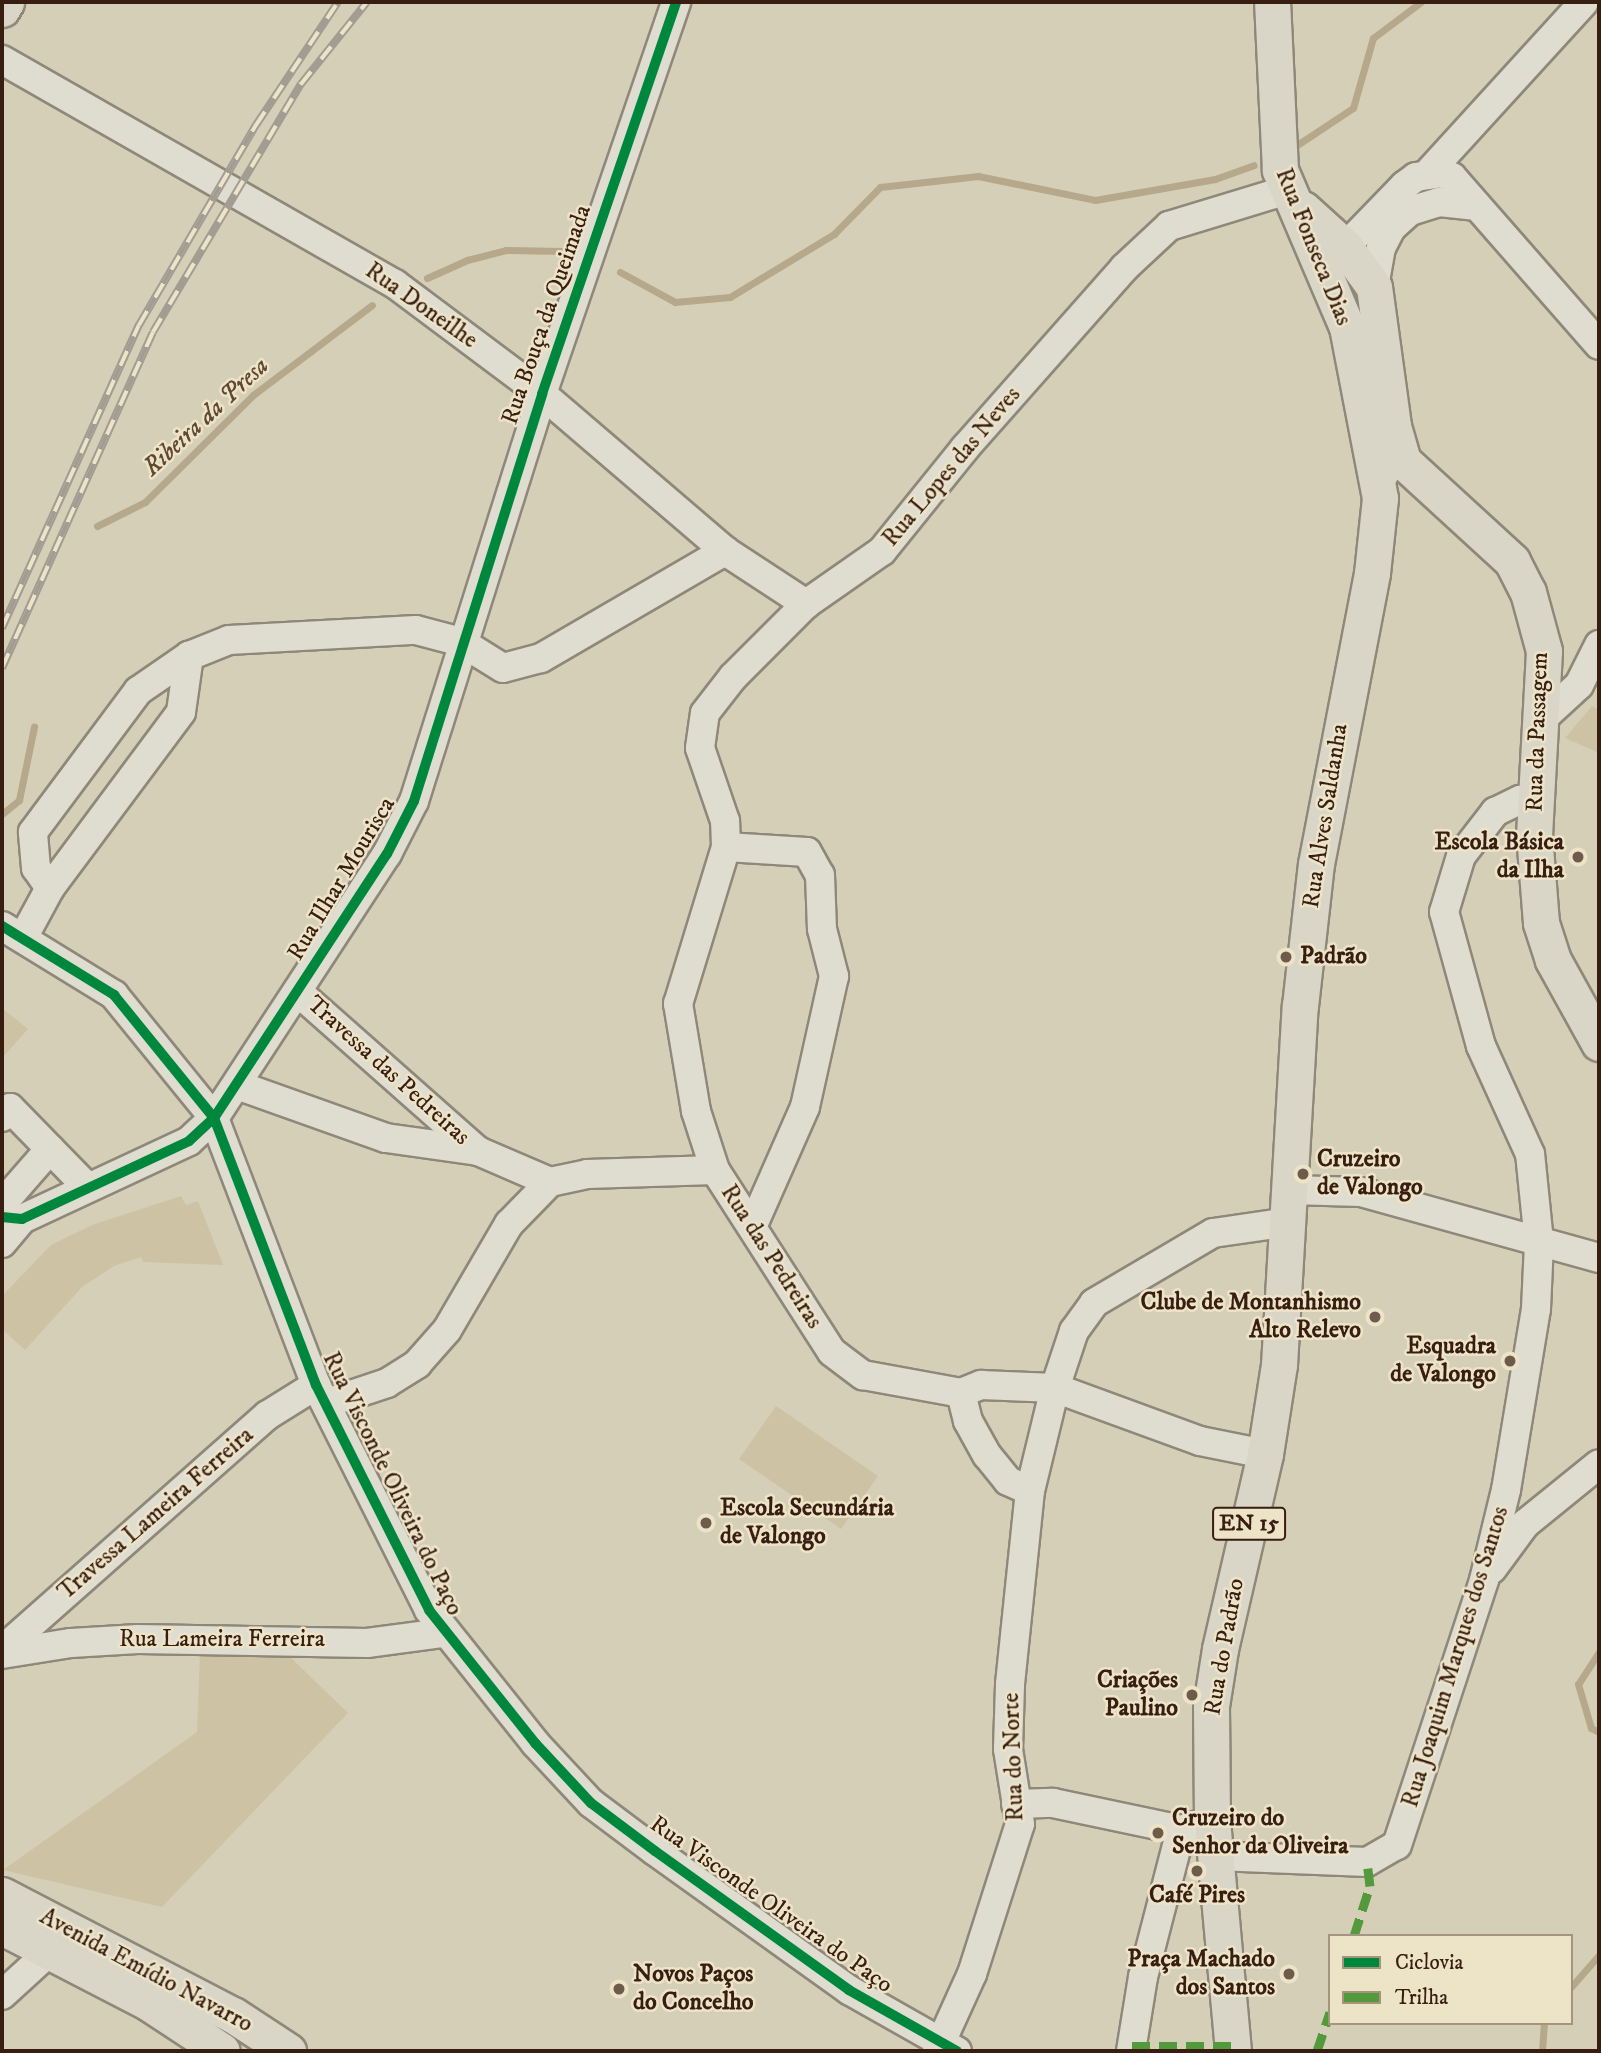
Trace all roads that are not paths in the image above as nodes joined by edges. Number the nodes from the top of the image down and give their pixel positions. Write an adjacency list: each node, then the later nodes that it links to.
1 (6, 2): 5 (main road)
2 (676, 2): 14 (street, Rua Bouça da Queimada)
3 (1272, 2): 8 (main road, Rua Fonseca Dias)
4 (1584, 2): 7 (street)
5 (2, 9)
6 (2, 60): 14 (street, Rua Doneilhe)
7 (1428, 173): 9 (street); 10 (street)
8 (1287, 190): 10 (main road); 12 (main road, Rua Fonseca Dias); 17 (street, Rua Lopes das Neves)
9 (1477, 206): 11 (street); 13 (street)
10 (1345, 247): 11 (main road); 12 (main road)
11 (1374, 286): 15 (main road)
12 (1346, 327): 15 (main road, Rua Fonseca Dias)
13 (1599, 345)
14 (542, 394): 16 (street, Rua Doneilhe); 18 (street, Rua Bouça da Queimada)
15 (1384, 462): 21 (main road, Rua da Passagem); 36 (main road, Rua Alves Saldanha)
16 (725, 551): 17 (street, Rua Doneilhe); 18 (street)
17 (806, 604): 23 (street, Rua Lopes das Neves)
18 (461, 642): 20 (street); 26 (street, Rua Ilhar Mourisca)
19 (1599, 645): 21 (street)
20 (189, 656): 24 (street); 24 (street)
21 (1542, 719): 22 (main road, Rua da Passagem)
22 (1536, 800): 27 (main road, Rua da Passagem); 39 (street, Rua Joaquim Marques dos Santos)
23 (726, 847): 33 (street, Rua Lopes das Neves); 38 (street)
24 (50, 888): 25 (street)
25 (13, 931): 30 (street, Rua Visconde Oliveira do Paço)
26 (298, 992): 28 (street, Rua Ilhar Mourisca); 32 (street, Travessa das Pedreiras)
27 (1599, 1043)
28 (237, 1086): 30 (street, Rua Ilhar Mourisca); 32 (street)
29 (2, 1117): 31 (street)
30 (214, 1118): 35 (street, Rua Ilhar Mourisca); 44 (street, Rua Visconde Oliveira do Paço)
31 (50, 1149): 35 (street); 37 (street)
32 (478, 1151): 34 (street)
33 (715, 1170): 34 (street, Rua das Pedreiras); 38 (street, Rua das Pedreiras)
34 (550, 1182): 44 (street, Travessa Lameira Ferreira)
35 (86, 1186): 37 (street, Rua Ilhar Mourisca)
36 (1289, 1206): 39 (street, Rua do Norte); 42 (street, Rua do Norte); 45 (main road, Rua do Padrão / EN 15)
37 (9, 1213): 40 (street)
38 (753, 1226): 43 (street, Rua das Pedreiras)
39 (1539, 1242): 41 (street, Rua do Norte); 48 (street, Rua Joaquim Marques dos Santos)
40 (2, 1243)
41 (1599, 1258)
42 (1055, 1388): 43 (street, Rua das Pedreiras); 45 (street, Rua das Pedreiras); 47 (street, Rua do Norte)
43 (961, 1393): 47 (street)
44 (322, 1394): 49 (street, Rua Visconde Oliveira do Paço); 50 (street, Travessa Lameira Ferreira)
45 (1265, 1454): 52 (main road, Rua do Padrão / EN 15)
46 (1599, 1464): 48 (street)
47 (1030, 1491): 51 (street, Rua do Norte)
48 (1484, 1580): 53 (street, Rua Joaquim Marques dos Santos)
49 (443, 1633): 50 (street, Rua Lameira Ferreira); 58 (street, Rua Visconde Oliveira do Paço)
50 (2, 1652)
51 (1016, 1804): 52 (street); 58 (street, Rua do Norte)
52 (1196, 1826): 53 (main road, Rua do Padrão / EN 15); 61 (street)
53 (1216, 1856): 62 (main road)
54 (2, 1895): 60 (main road, Avenida Emídio Navarro)
55 (2, 1927): 56 (main road, Avenida Emídio Navarro)
56 (50, 1951): 57 (street); 59 (main road, Avenida Emídio Navarro)
57 (2, 1995)
58 (945, 2048)
59 (222, 2051)
60 (288, 2051)
61 (1131, 2051)
62 (1233, 2051)

